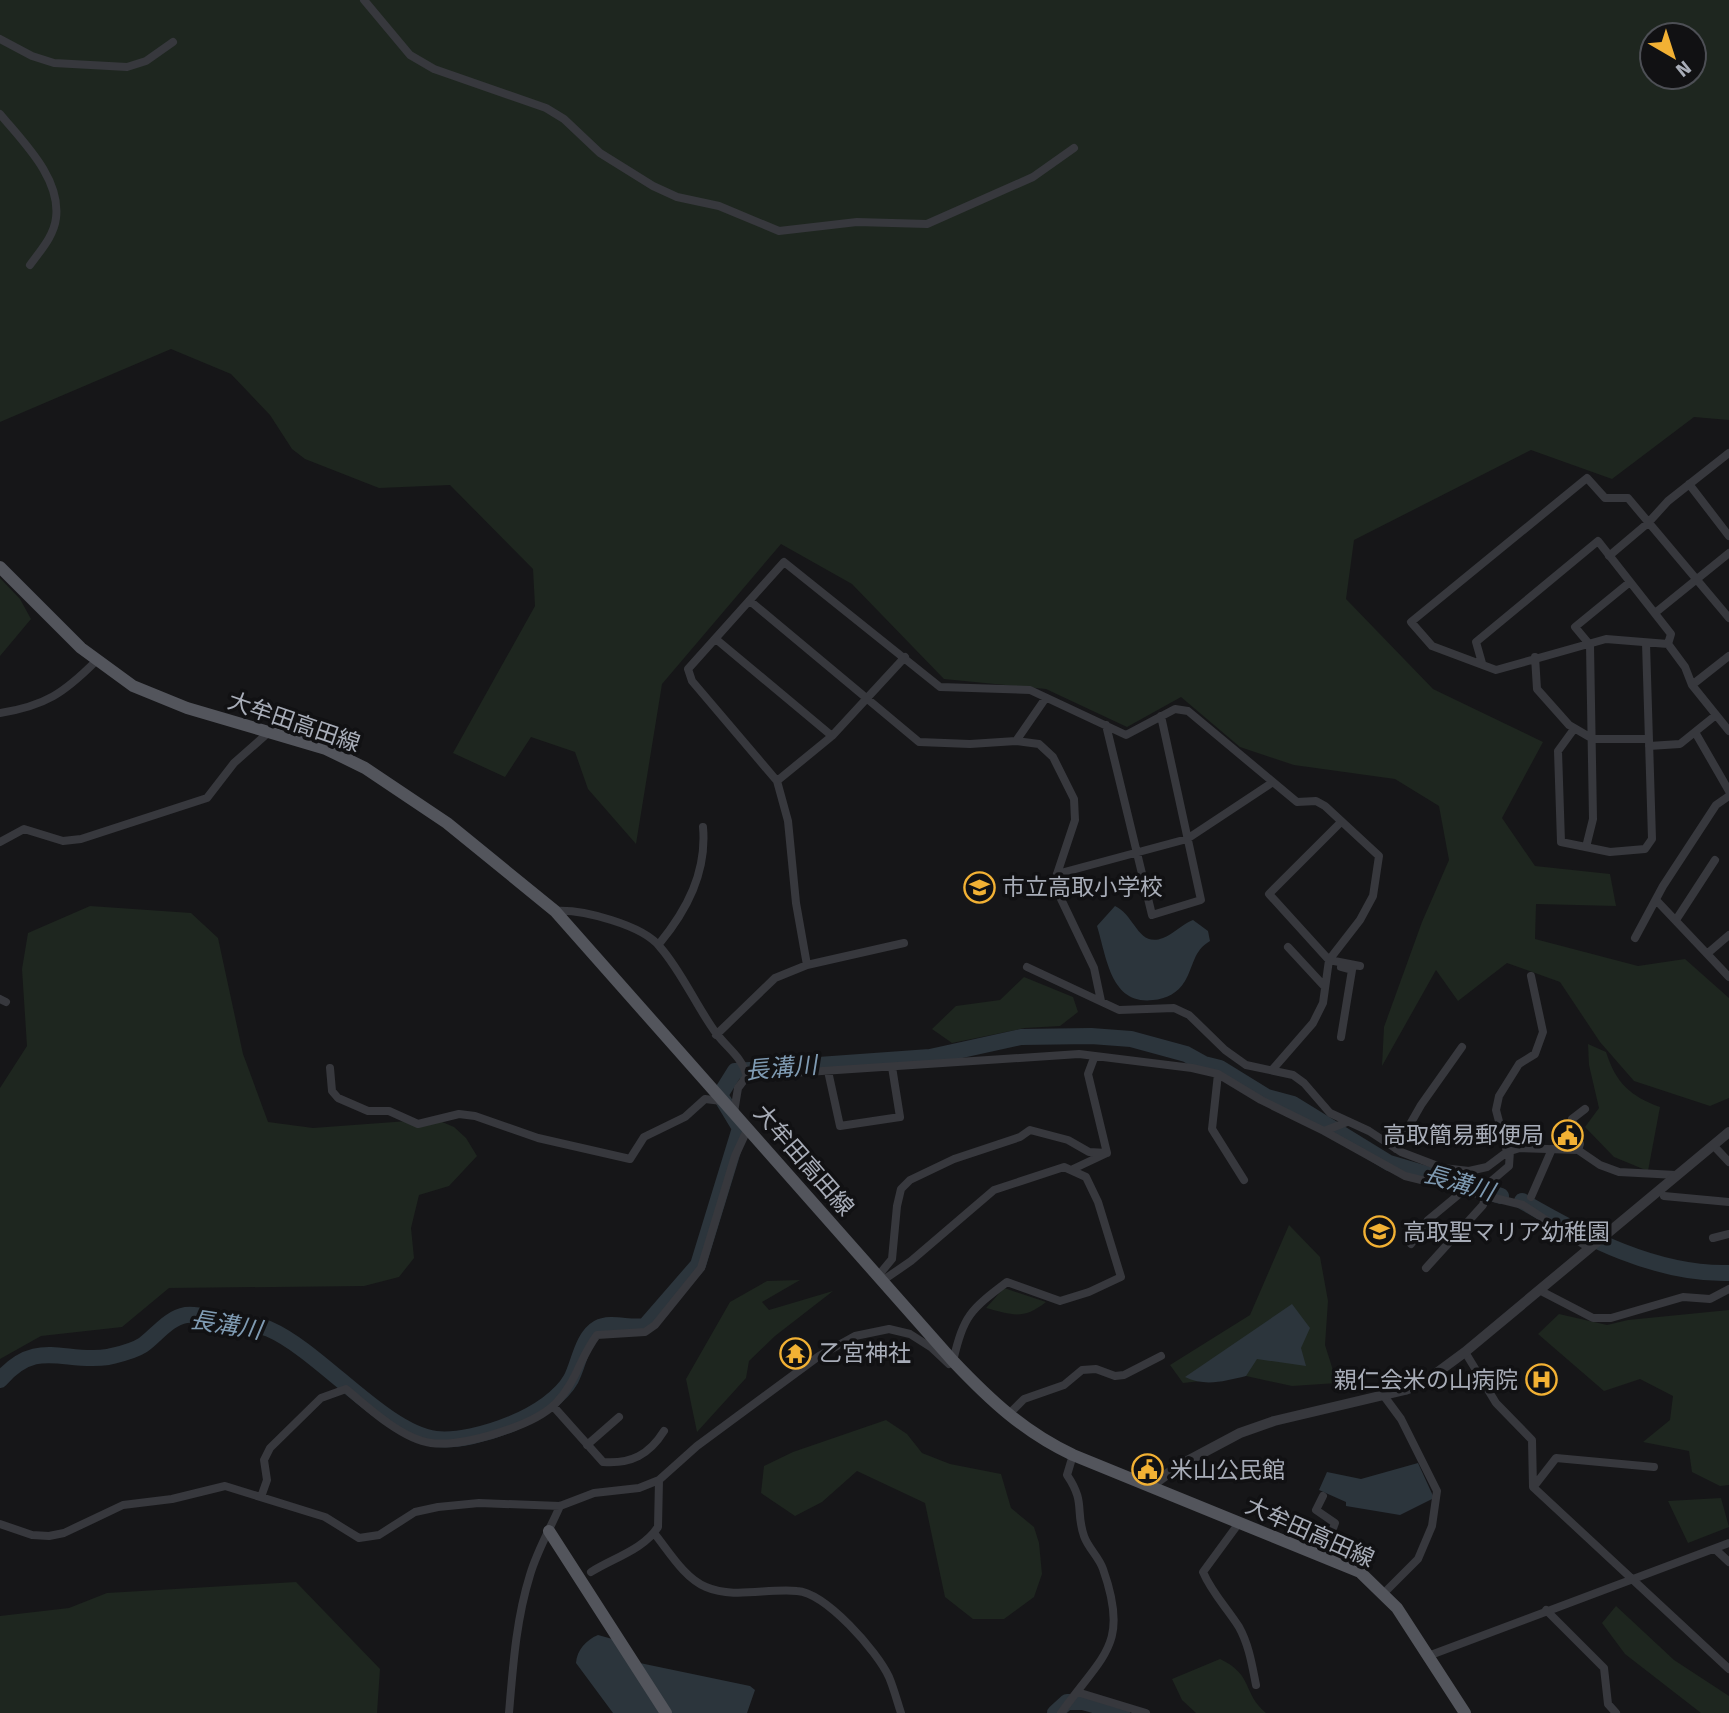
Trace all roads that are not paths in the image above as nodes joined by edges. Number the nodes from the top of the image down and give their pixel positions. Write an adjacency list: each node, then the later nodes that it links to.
1 (364, 0): 5 (street)
2 (0, 39): 3 (street)
3 (173, 42)
4 (0, 114): 6 (street)
5 (1074, 148)
6 (30, 265)
7 (1729, 453): 8 (street)
8 (1689, 484): 9 (street); 10 (street)
9 (1648, 523): 12 (street); 14 (street); 27 (street)
10 (1729, 536)
11 (1729, 553): 14 (street)
12 (1609, 556): 15 (street); 27 (street)
13 (0, 567): 26 (main road, 大牟田高田線)
14 (1696, 580): 17 (street); 18 (street)
15 (1630, 582): 17 (street); 22 (street)
16 (750, 601): 19 (street); 24 (street); 29 (street)
17 (1655, 613): 21 (street)
18 (1729, 618)
19 (717, 640): 39 (street); 43 (street)
20 (1646, 643): 21 (street); 22 (street); 42 (street)
21 (1668, 644): 28 (street)
22 (1590, 645): 25 (street); 40 (street)
23 (1729, 656): 28 (street)
24 (905, 657): 29 (street); 30 (street)
25 (1535, 657): 27 (street); 35 (street)
26 (96, 661): 31 (street); 37 (main road, 大牟田高田線)
27 (1482, 663)
28 (1692, 685): 32 (street)
29 (866, 698): 39 (street); 41 (street)
30 (1045, 699): 34 (street); 41 (street)
31 (0, 713)
32 (1716, 715): 36 (street); 38 (street)
33 (1161, 716): 34 (street); 44 (street); 48 (street)
34 (1106, 725): 51 (street)
35 (1574, 729): 40 (street); 50 (street)
36 (1729, 731)
37 (269, 732): 49 (street); 55 (main road, 大牟田高田線)
38 (1695, 732): 42 (street); 45 (street)
39 (832, 736): 43 (street)
40 (1592, 739): 42 (street); 50 (street)
41 (1016, 741): 53 (street)
42 (1649, 742): 50 (street)
43 (777, 780): 64 (street)
44 (1273, 782): 46 (street); 48 (street)
45 (1729, 794): 54 (street)
46 (1340, 823): 63 (street); 63 (street)
47 (703, 827): 60 (street)
48 (1187, 839): 51 (street); 51 (street)
49 (0, 842)
50 (1586, 847)
51 (1135, 852): 53 (street)
52 (1715, 860): 56 (street)
53 (1057, 874): 70 (street)
54 (1657, 901): 56 (street); 58 (street)
55 (555, 911): 60 (street); 81 (main road, 大牟田高田線)
56 (1676, 920): 62 (street)
57 (1729, 934): 62 (street)
58 (1635, 938)
59 (904, 943): 64 (street)
60 (659, 944): 71 (street)
61 (1288, 947): 69 (street)
62 (1707, 953): 68 (street)
63 (1329, 961): 65 (street); 69 (street); 72 (street)
64 (807, 965): 71 (street)
65 (1360, 965)
66 (1027, 967): 70 (street)
67 (1531, 976): 91 (street)
68 (1729, 977)
69 (1325, 987): 77 (street)
70 (1101, 1001): 77 (street)
71 (716, 1035): 80 (street)
72 (1341, 1037)
73 (1462, 1047): 88 (street)
74 (1094, 1058): 75 (street); 79 (street); 92 (street)
75 (892, 1067): 78 (street); 78 (street)
76 (330, 1069): 81 (street)
77 (1272, 1070): 83 (street)
78 (828, 1071): 80 (street)
79 (1218, 1074): 85 (street); 96 (street)
80 (747, 1076): 81 (street)
81 (729, 1107): 84 (main road, 大牟田高田線)
82 (1585, 1109): 90 (street)
83 (1347, 1122): 85 (street); 88 (street)
84 (748, 1128): 107 (main road, 大牟田高田線); 114 (street)
85 (1324, 1131): 97 (street)
86 (1729, 1132): 87 (street)
87 (1713, 1145): 93 (street); 95 (street)
88 (1396, 1149): 91 (street)
89 (1552, 1149): 90 (street); 91 (street); 100 (street)
90 (1578, 1150): 95 (street)
91 (1508, 1152): 99 (street)
92 (1107, 1153): 94 (street); 107 (street)
93 (1729, 1162)
94 (1073, 1169): 107 (street); 112 (street)
95 (1676, 1175): 105 (street)
96 (1244, 1180)
97 (1463, 1191): 99 (street); 104 (street)
98 (1664, 1196): 101 (street)
99 (1485, 1197): 105 (street); 106 (street)
100 (1531, 1197)
101 (1729, 1202)
102 (1729, 1234): 103 (street)
103 (1713, 1238)
104 (1411, 1244)
105 (1589, 1248): 109 (street)
106 (1426, 1268)
107 (880, 1278): 112 (main road, 大牟田高田線)
108 (1729, 1289): 109 (street)
109 (1539, 1290): 110 (street)
110 (1465, 1352): 113 (street); 123 (street)
111 (1161, 1356): 115 (street)
112 (953, 1361): 115 (main road, 大牟田高田線); 121 (street)
113 (1384, 1396): 122 (street); 137 (street)
114 (553, 1406): 118 (street); 125 (street)
115 (1008, 1415): 119 (main road, 大牟田高田線)
116 (619, 1417): 118 (street)
117 (664, 1432): 118 (street)
118 (587, 1445)
119 (1073, 1455): 122 (main road, 大牟田高田線); 142 (street)
120 (1654, 1467): 123 (street)
121 (659, 1480): 126 (street); 130 (street)
122 (1150, 1487): 127 (main road, 大牟田高田線)
123 (1533, 1488): 136 (street)
124 (1324, 1496): 133 (street)
125 (261, 1497): 126 (street); 128 (street)
126 (560, 1506): 129 (street)
127 (1239, 1523): 133 (main road, 大牟田高田線); 141 (street)
128 (0, 1524)
129 (550, 1531): 143 (street); 144 (main road)
130 (654, 1533): 135 (street); 145 (street)
131 (1729, 1543): 132 (street)
132 (1714, 1549): 134 (street); 136 (street)
133 (1323, 1556): 137 (main road, 大牟田高田線)
134 (1729, 1562)
135 (591, 1572)
136 (1631, 1580): 138 (street); 140 (street)
137 (1384, 1592): 139 (main road, 大牟田高田線)
138 (1546, 1610): 139 (street); 149 (street)
139 (1429, 1656): 148 (main road, 大牟田高田線)
140 (1729, 1670)
141 (1256, 1685)
142 (1077, 1692): 146 (street); 147 (street)
143 (509, 1713)
144 (666, 1713)
145 (901, 1713)
146 (1062, 1713)
147 (1146, 1713)
148 (1465, 1713)
149 (1616, 1713)

